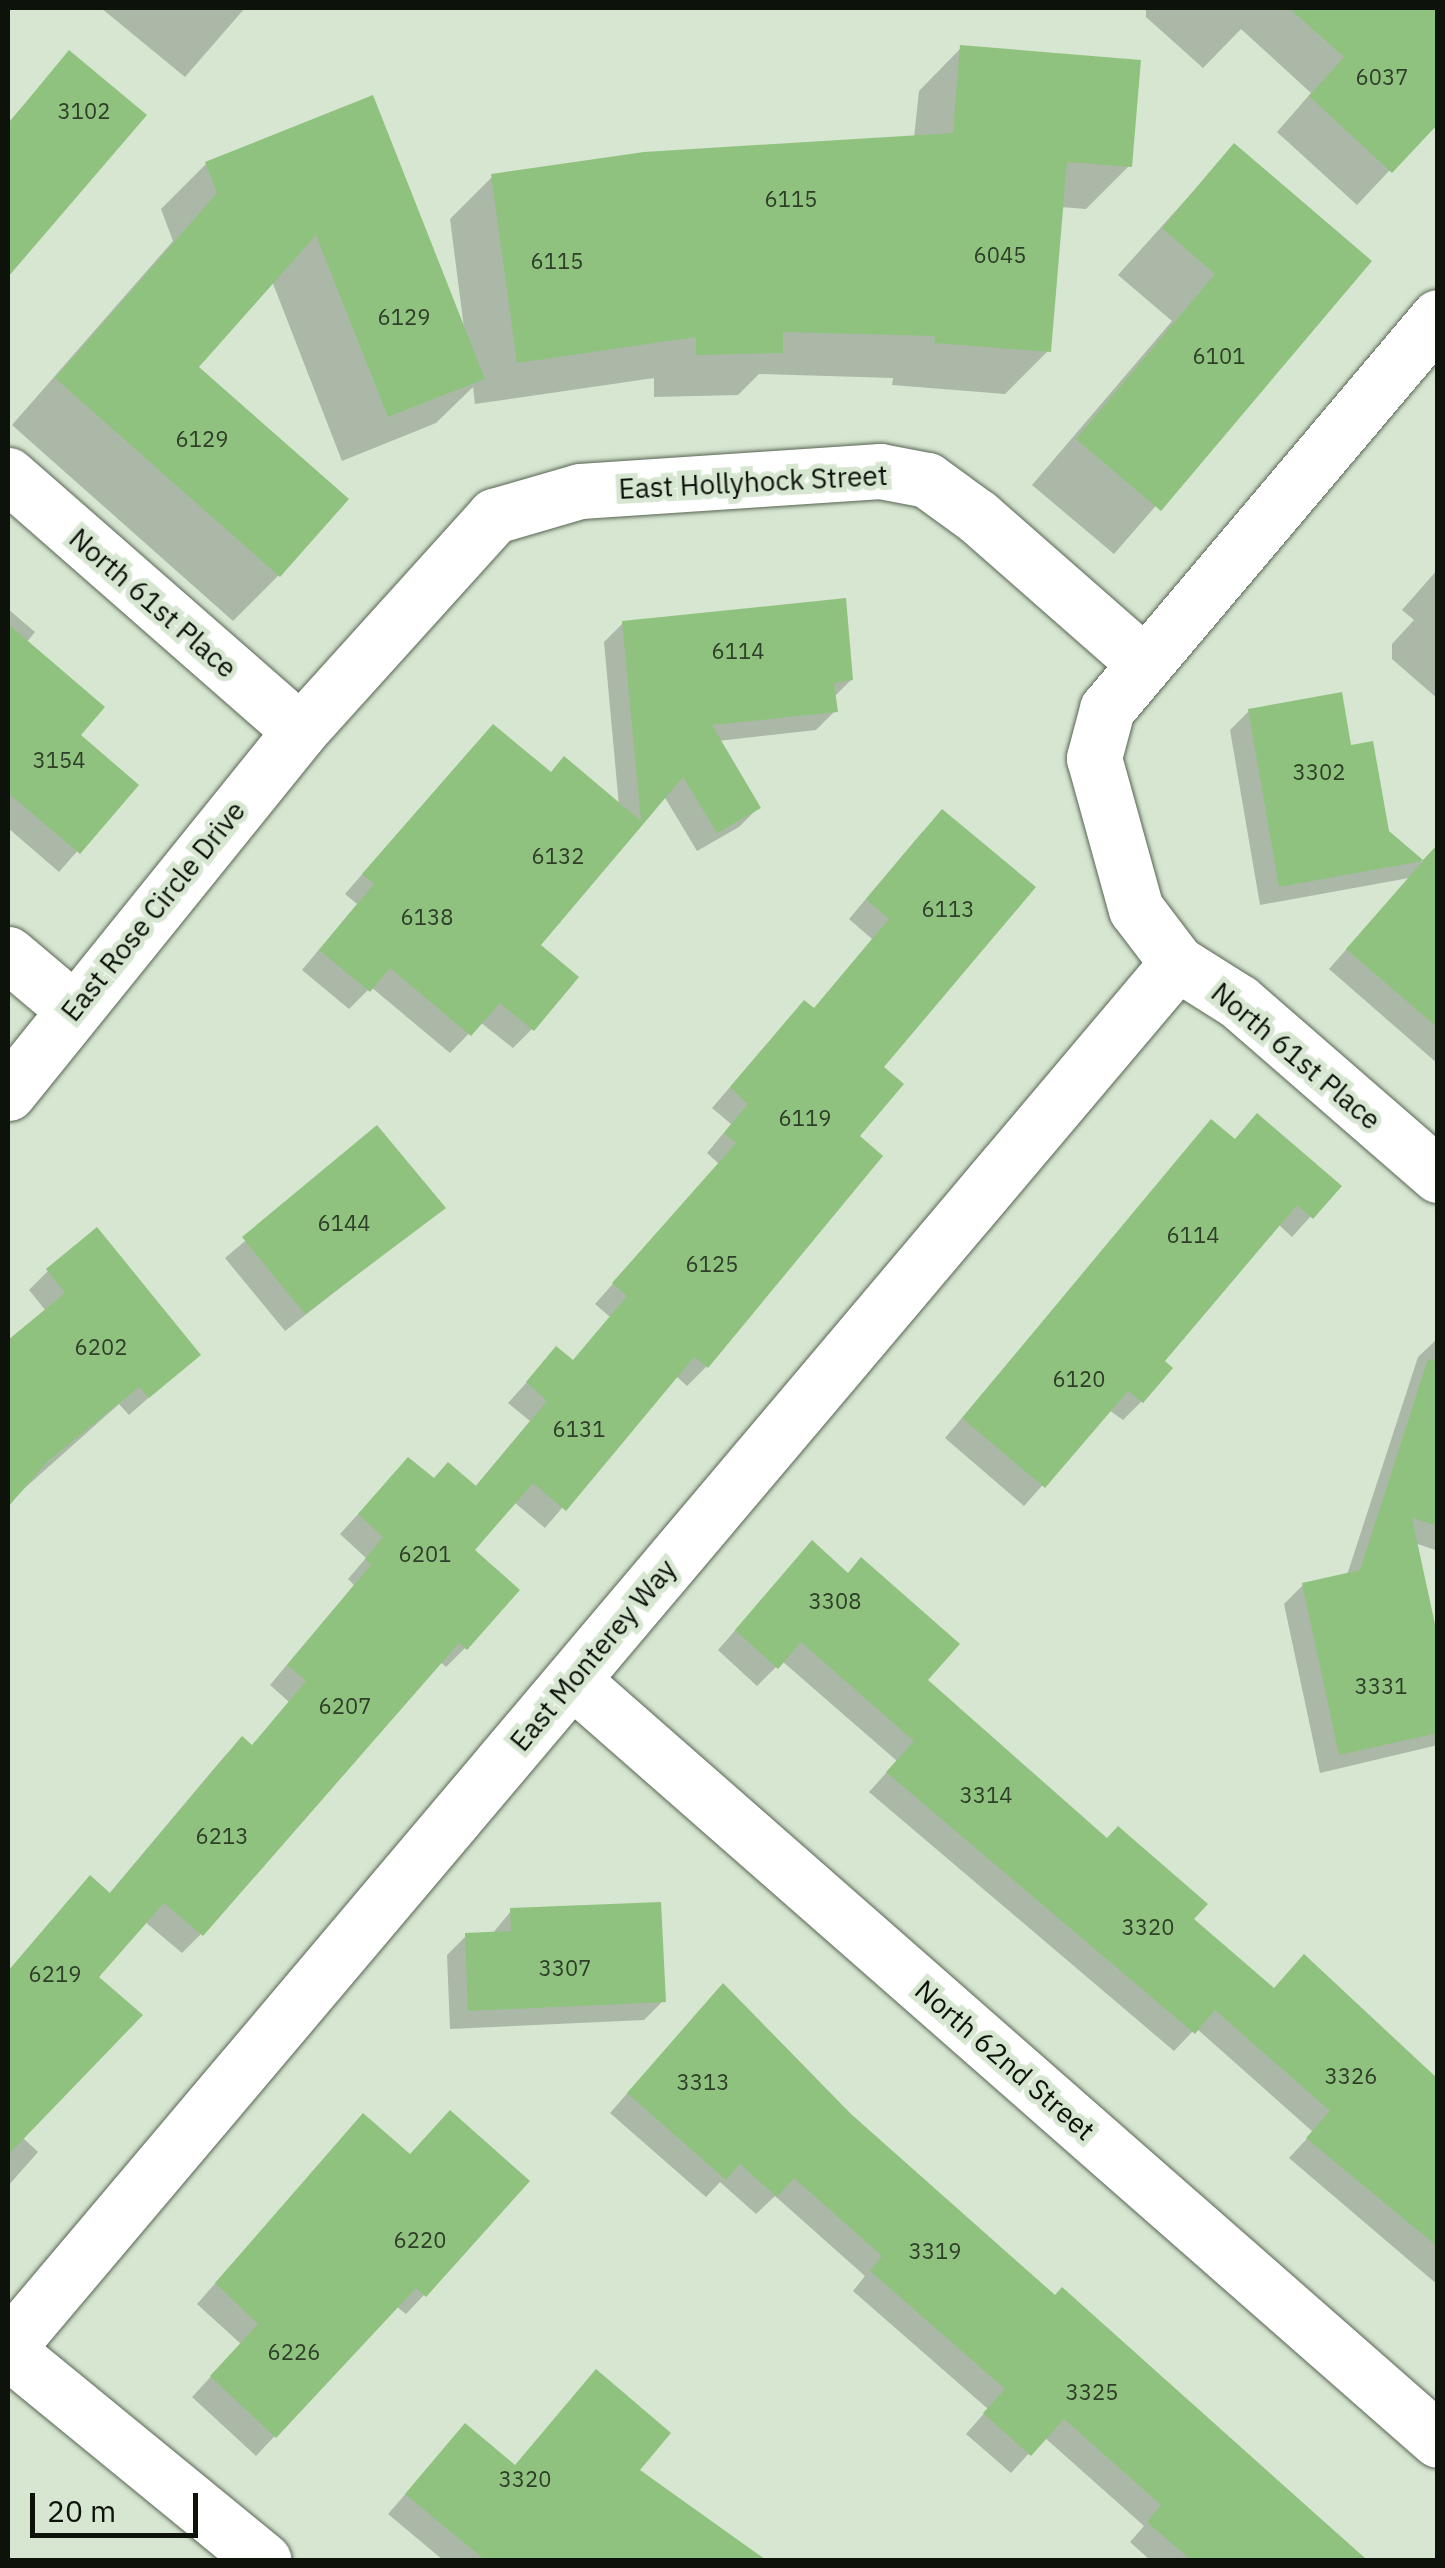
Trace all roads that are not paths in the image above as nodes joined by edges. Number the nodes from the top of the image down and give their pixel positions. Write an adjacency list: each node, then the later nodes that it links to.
1 (1438, 317): 3 (street)
2 (8, 475): 4 (street, North 61st Place)
3 (1144, 663): 4 (street, East Hollyhock Street); 6 (street, North 61st Place)
4 (300, 731): 7 (street, East Rose Circle Drive)
5 (8, 954): 7 (street)
6 (1177, 963): 9 (street, North 61st Place); 10 (street, East Monterey Way)
7 (72, 1009): 8 (street, East Rose Circle Drive)
8 (8, 1093)
9 (1438, 1175)
10 (572, 1680): 11 (street, East Monterey Way); 12 (street, North 62nd Street)
11 (8, 2349): 13 (street)
12 (1438, 2440)
13 (263, 2560)

